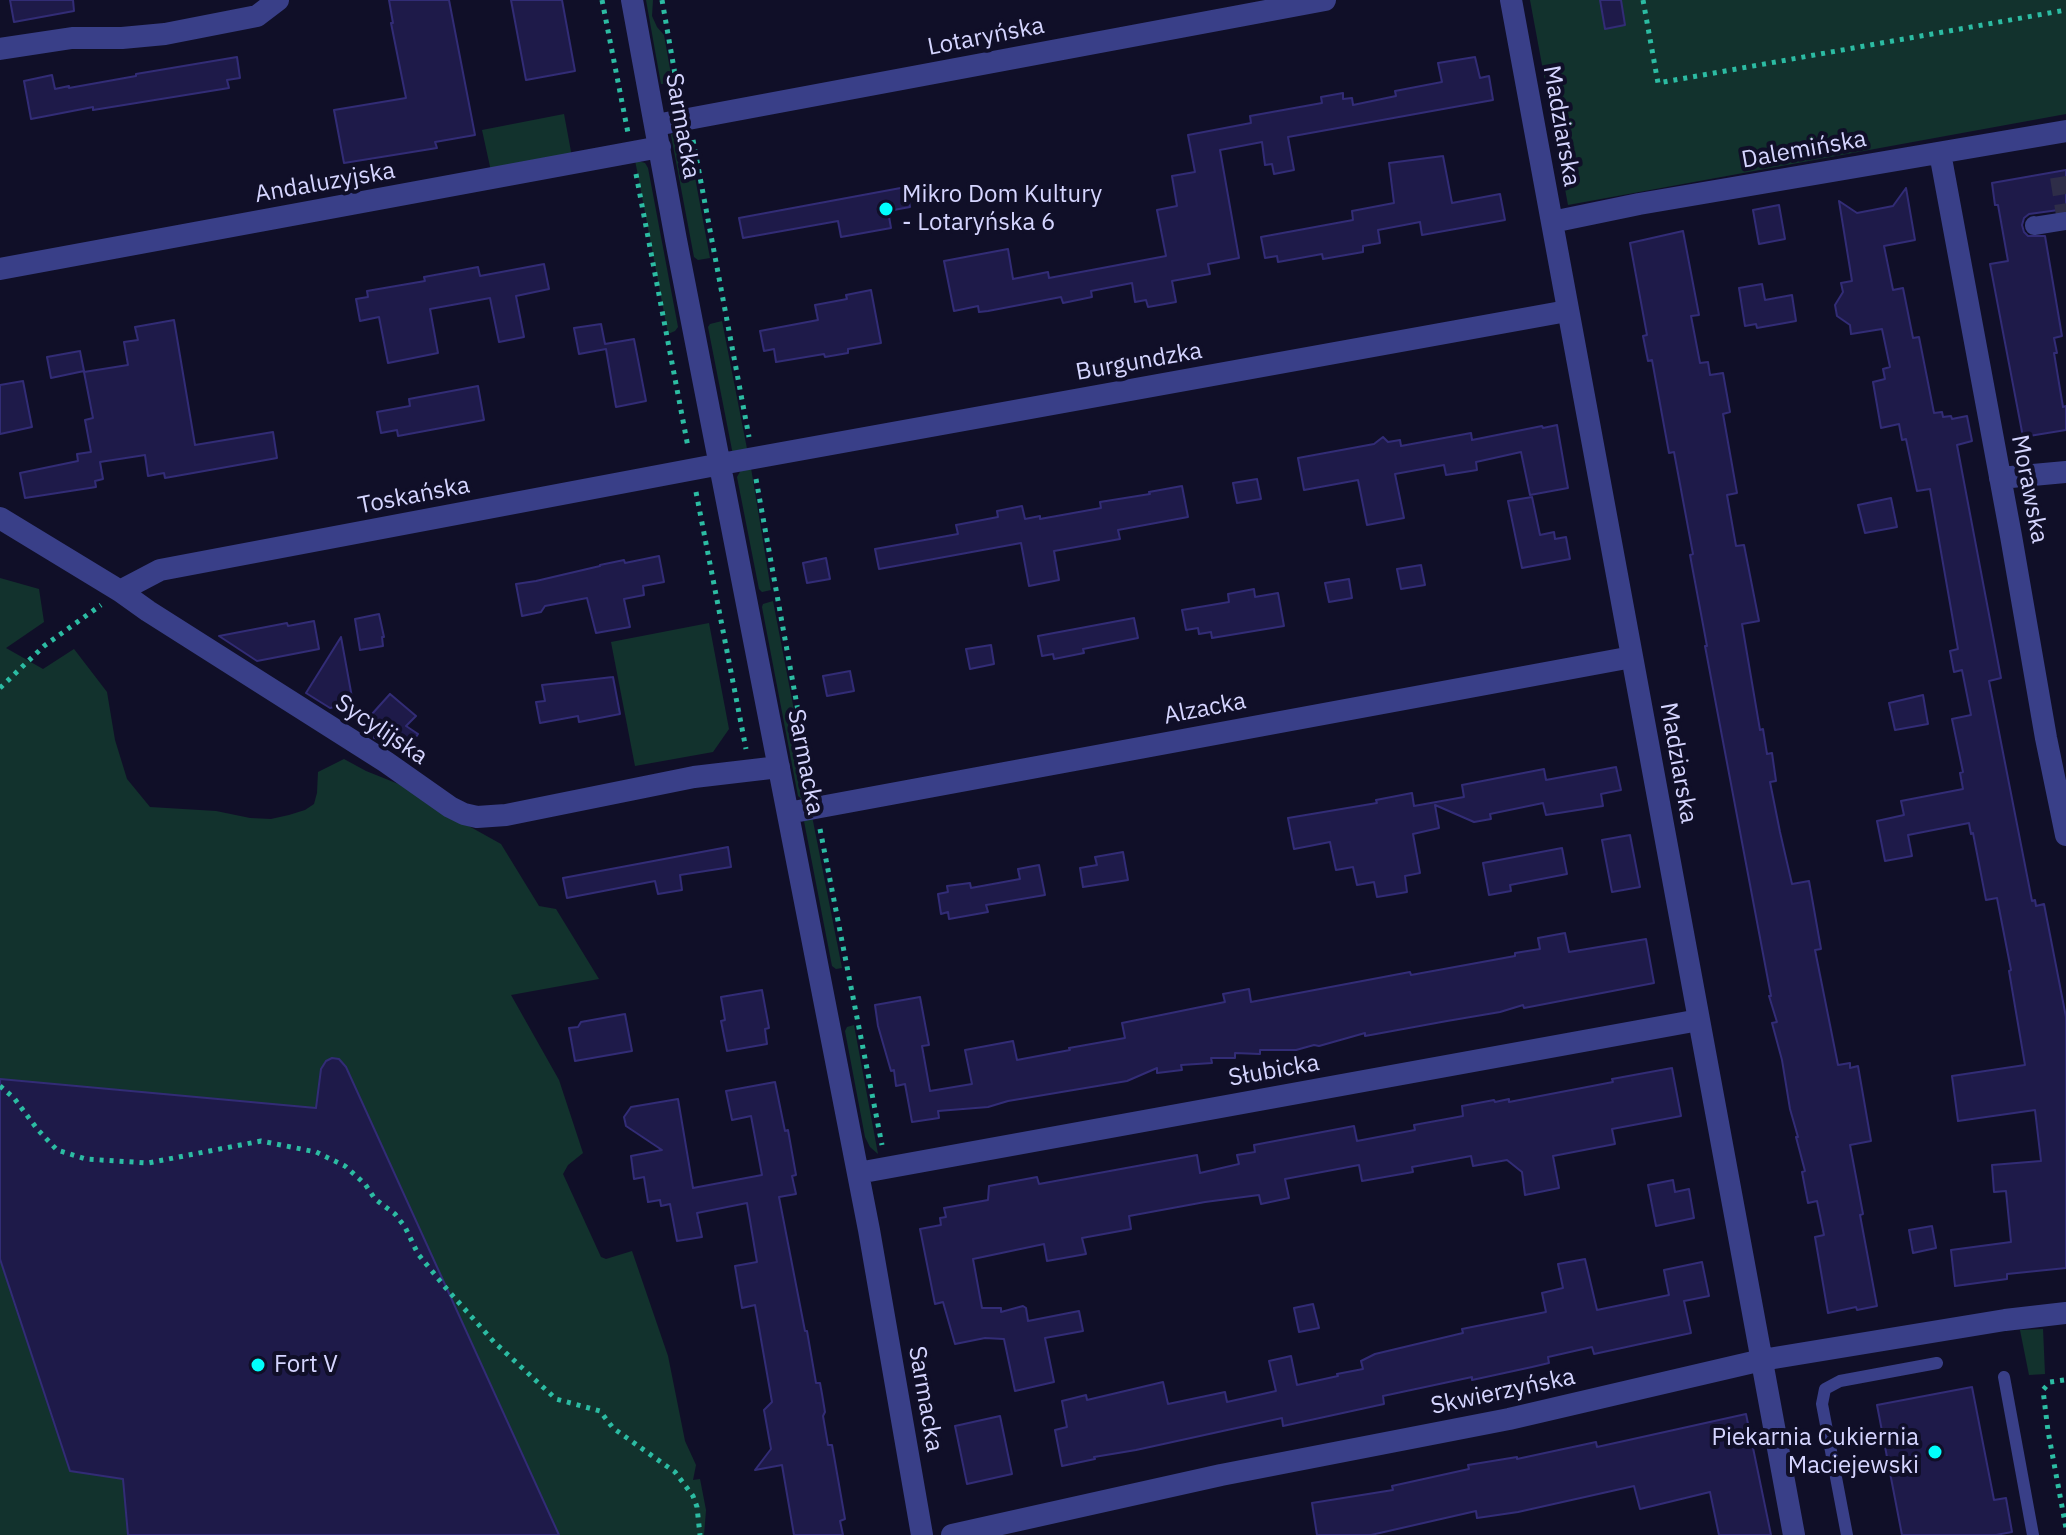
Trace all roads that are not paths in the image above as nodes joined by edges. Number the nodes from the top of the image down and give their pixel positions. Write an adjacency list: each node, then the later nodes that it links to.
1 (278, 0): 5 (street)
2 (632, 0): 7 (street, Sarmacka)
3 (1325, 0): 7 (street, Lotaryńska)
4 (1511, 0): 10 (street, Madziarska)
5 (0, 49)
6 (2066, 131): 8 (street, Dalemińska)
7 (658, 136): 12 (street, Andaluzyjska); 14 (street, Sarmacka)
8 (1940, 153): 10 (street, Dalemińska); 16 (street, Morawska)
9 (2066, 218): 11 (street)
10 (1552, 222): 13 (street, Madziarska)
11 (2034, 225)
12 (0, 269)
13 (1567, 311): 14 (street, Burgundzka); 19 (street, Madziarska)
14 (721, 464): 18 (street, Toskańska); 21 (street, Sarmacka)
15 (2066, 472): 16 (street)
16 (2000, 478): 20 (street, Morawska)
17 (0, 518): 18 (street, Sycylijska)
18 (120, 591): 21 (street, Sycylijska)
19 (1632, 657): 22 (street, Alzacka); 24 (street, Madziarska)
20 (2056, 736): 23 (street, Morawska)
21 (779, 767): 22 (street, Sarmacka)
22 (788, 813): 25 (street, Sarmacka)
23 (2066, 835)
24 (1699, 1020): 25 (street, Słubicka); 27 (street, Madziarska)
25 (858, 1173): 30 (street, Sarmacka)
26 (2066, 1313): 27 (street, Skwierzyńska)
27 (1762, 1360): 31 (street, Skwierzyńska); 32 (street, Madziarska)
28 (1937, 1363): 33 (lane)
29 (2004, 1377): 34 (lane)
30 (922, 1535)
31 (952, 1535)
32 (1794, 1535)
33 (1847, 1535)
34 (2033, 1535)

